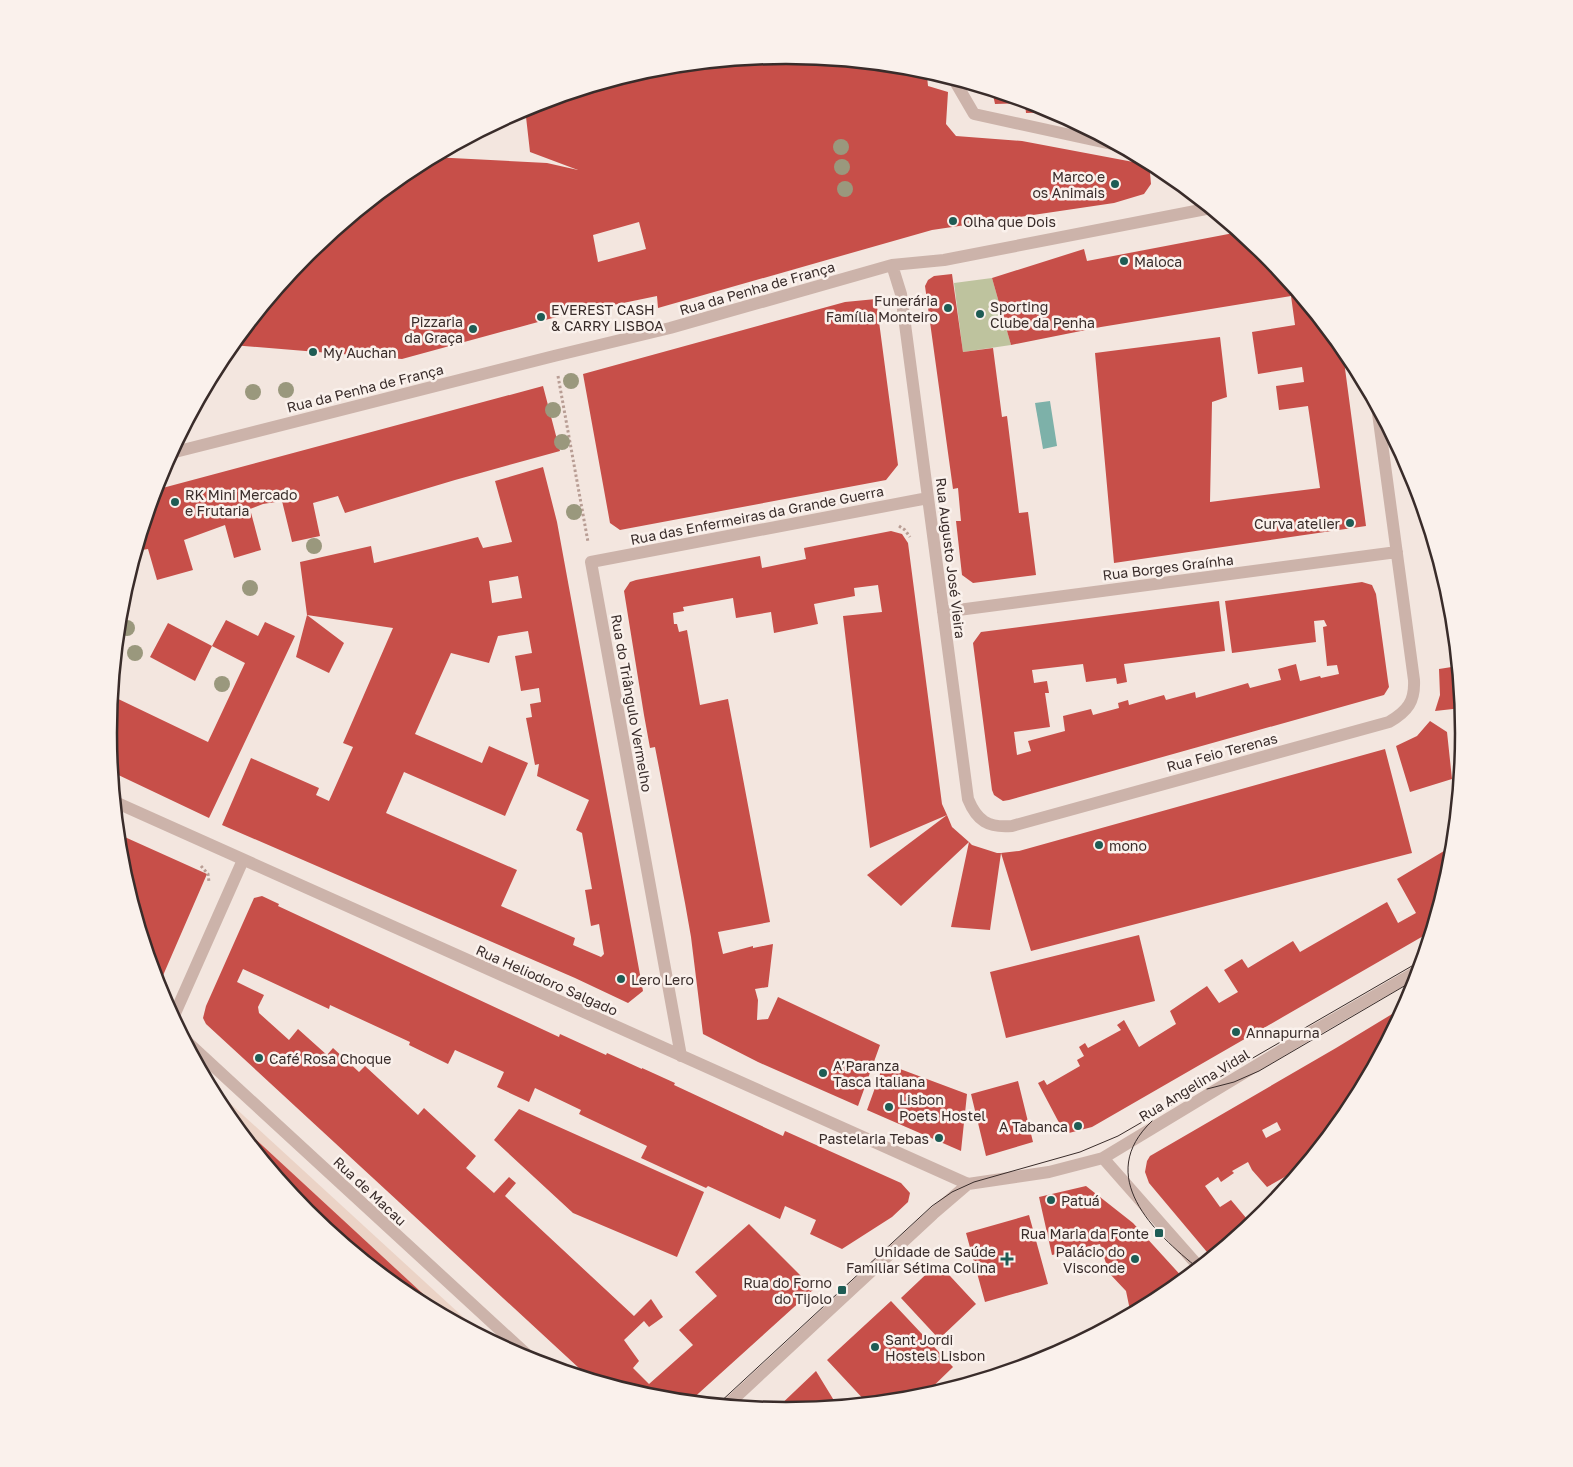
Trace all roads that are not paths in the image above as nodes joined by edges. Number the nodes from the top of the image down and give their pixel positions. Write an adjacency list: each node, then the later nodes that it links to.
1 (958, 87): 2 (street)
2 (1099, 141)
3 (1203, 210): 4 (street, Rua da Penha de França)
4 (892, 265): 6 (street, Rua da Penha de França); 7 (street, Rua Augusto José Vieira)
5 (1379, 422): 8 (street, Rua Feio Terenas)
6 (180, 450)
7 (928, 498): 9 (street, Rua das Enfermeiras da Grande Guerra); 10 (street, Rua Augusto José Vieira)
8 (1397, 552): 10 (street, Rua Borges Graínha); 12 (street, Rua Feio Terenas)
9 (591, 562): 17 (street, Rua do Triângulo Vermelho)
10 (943, 612): 12 (street, Rua Augusto José Vieira)
11 (120, 804): 13 (street, Rua Heliodoro Salgado)
12 (1012, 826)
13 (243, 860): 15 (street); 17 (street, Rua Heliodoro Salgado)
14 (1411, 975): 18 (street, Rua Angelina Vidal)
15 (177, 1009)
16 (197, 1051): 21 (street, Rua de Macau)
17 (681, 1056): 19 (street, Rua Heliodoro Salgado)
18 (1103, 1158): 19 (street, Rua Angelina Vidal); 20 (street)
19 (968, 1184): 22 (street)
20 (1196, 1263)
21 (518, 1347)
22 (731, 1401)

